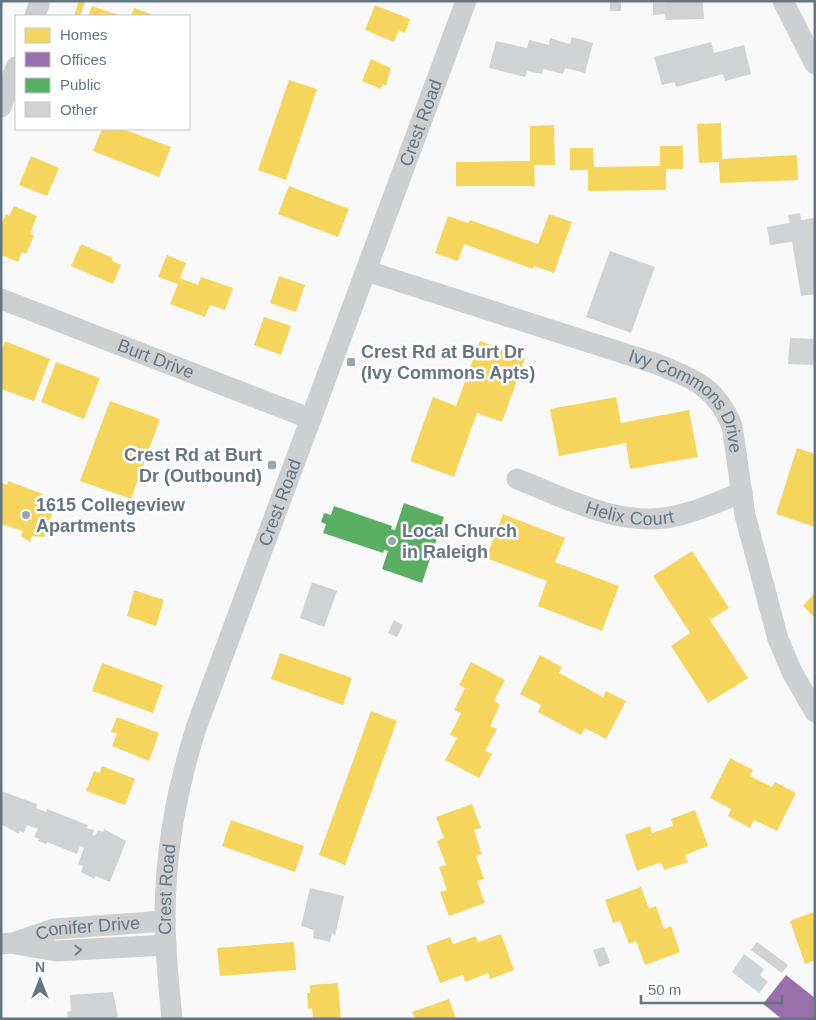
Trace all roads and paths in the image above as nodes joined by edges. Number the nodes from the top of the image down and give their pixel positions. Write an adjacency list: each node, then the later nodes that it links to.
1 (40, 1): 4 (street)
2 (466, 1): 8 (street, Crest Road)
3 (785, 2): 5 (street)
4 (35, 15)
5 (815, 64)
6 (15, 70): 7 (street)
7 (1, 108)
8 (367, 271): 10 (street, Crest Road); 12 (street, Ivy Commons Drive)
9 (1, 299): 10 (street, Burt Drive)
10 (311, 419): 14 (street, Crest Road)
11 (518, 479): 12 (street, Helix Court)
12 (742, 492): 13 (street, Ivy Commons Drive)
13 (815, 712)
14 (165, 921): 15 (street, Conifer Drive); 16 (street, Crest Road)
15 (7, 944): 16 (street, Conifer Drive, one-way to 16)
16 (166, 945): 17 (street, Crest Road)
17 (172, 1019)

